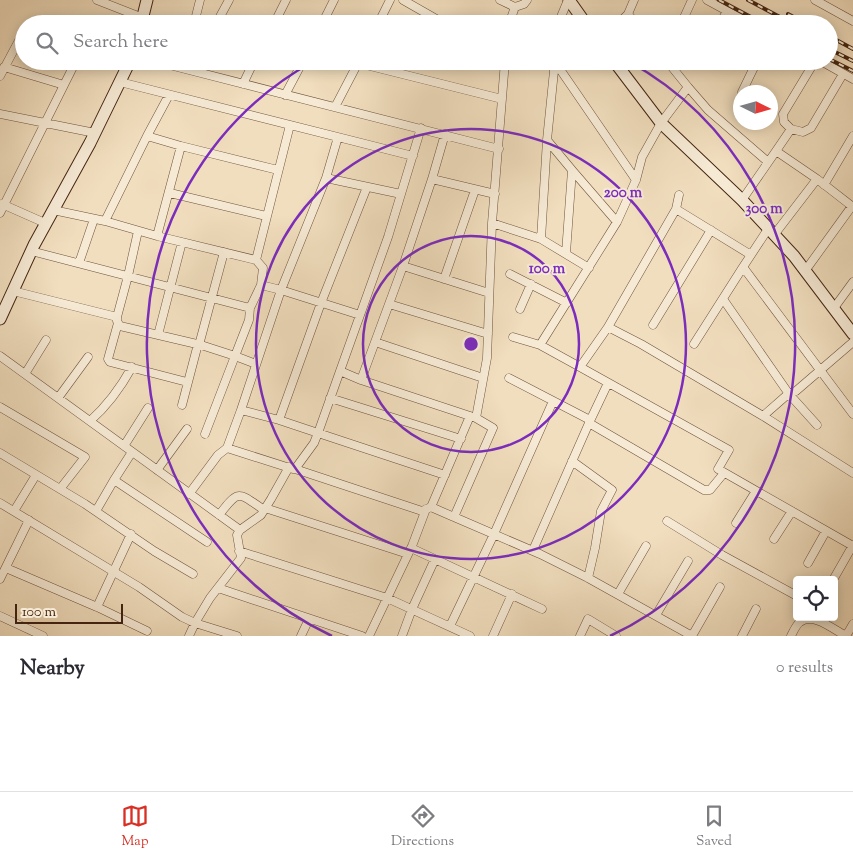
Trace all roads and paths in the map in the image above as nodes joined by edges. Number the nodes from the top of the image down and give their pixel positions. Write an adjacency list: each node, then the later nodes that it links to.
1 (97, 0): 19 (street)
2 (148, 0): 20 (street)
3 (200, 0): 21 (street)
4 (229, 0): 22 (street)
5 (286, 0): 23 (street)
6 (334, 0): 24 (street)
7 (390, 0): 25 (street)
8 (403, 0): 26 (street)
9 (500, 0): 16 (street)
10 (528, 0): 16 (street)
11 (568, 0): 28 (street); 29 (street)
12 (634, 0): 18 (street)
13 (692, 0): 30 (street)
14 (707, 0): 17 (street)
15 (815, 0): 33 (street)
16 (514, 7): 27 (street)
17 (726, 11): 31 (street); 32 (street)
18 (628, 14)
19 (129, 15)
20 (144, 15)
21 (196, 15)
22 (221, 15)
23 (278, 15)
24 (326, 15)
25 (382, 15)
26 (429, 15)
27 (512, 15)
28 (562, 15)
29 (579, 15)
30 (685, 15)
31 (724, 15)
32 (734, 15)
33 (853, 21)
34 (15, 47): 35 (street)
35 (4, 67): 52 (street); 56 (street)
36 (72, 70): 56 (street)
37 (126, 70): 54 (street)
38 (191, 70): 55 (street)
39 (250, 70): 55 (street)
40 (298, 70): 60 (street)
41 (354, 70): 62 (street)
42 (389, 70): 61 (street)
43 (504, 70): 61 (street)
44 (554, 70): 74 (street)
45 (560, 70): 85 (street)
46 (621, 70): 65 (street)
47 (674, 70): 58 (street)
48 (753, 70): 57 (street)
49 (810, 70): 68 (street)
50 (836, 70): 51 (street)
51 (843, 74): 53 (street); 68 (street)
52 (0, 76)
53 (853, 79)
54 (120, 82): 59 (street); 69 (street)
55 (243, 84): 60 (street)
56 (64, 85): 64 (street)
57 (745, 85)
58 (688, 87): 65 (street); 79 (street)
59 (169, 94): 66 (street); 71 (street)
60 (285, 95): 62 (street)
61 (502, 99): 76 (street)
62 (335, 107): 67 (street)
63 (0, 114): 64 (street)
64 (46, 123): 69 (street); 94 (street)
65 (661, 123): 85 (street); 93 (street)
66 (290, 126): 73 (street); 80 (street)
67 (421, 128): 70 (street); 78 (street)
68 (791, 129): 77 (street)
69 (95, 133): 97 (street)
70 (445, 134): 76 (street); 83 (street)
71 (147, 136): 75 (street); 101 (street)
72 (853, 136): 86 (street)
73 (338, 138): 78 (street); 82 (street)
74 (547, 140): 81 (street); 109 (street)
75 (181, 146): 80 (street); 89 (street)
76 (499, 149): 91 (street)
77 (776, 151): 79 (street); 84 (street)
78 (413, 156): 90 (street)
79 (768, 162): 93 (street)
80 (278, 170): 99 (street)
81 (572, 170): 103 (street); 113 (street)
82 (326, 178): 87 (street); 128 (street)
83 (432, 179): 88 (street); 117 (street)
84 (817, 179): 86 (street); 107 (street)
85 (636, 180): 103 (street)
86 (824, 185): 95 (street)
87 (367, 187): 90 (street); 133 (street)
88 (475, 190): 91 (street); 123 (street)
89 (170, 193): 99 (street); 108 (street)
90 (401, 194): 139 (street)
91 (495, 194): 102 (street)
92 (679, 195): 96 (street)
93 (742, 200): 107 (street)
94 (2, 204): 98 (street); 104 (street)
95 (852, 207): 120 (street)
96 (676, 208): 105 (street); 143 (street)
97 (53, 210): 100 (street); 104 (street)
98 (0, 213)
99 (266, 216): 115 (street)
100 (94, 219): 101 (street); 116 (street)
101 (105, 221): 106 (street)
102 (492, 222): 109 (street); 130 (street)
103 (617, 222): 119 (street)
104 (45, 223): 111 (street)
105 (711, 230): 114 (street); 142 (street)
106 (138, 231): 108 (street); 122 (street)
107 (771, 232): 114 (street); 120 (street)
108 (157, 236): 110 (street)
109 (541, 239): 113 (street)
110 (182, 242): 112 (street); 127 (street)
111 (31, 251): 116 (street); 129 (street)
112 (224, 252): 115 (street); 131 (street)
113 (566, 253): 119 (street)
114 (751, 255): 118 (street)
115 (256, 260): 126 (street)
116 (79, 264): 122 (street)
117 (403, 266): 123 (street); 135 (street)
118 (743, 267): 132 (street); 161 (street)
119 (589, 268): 134 (street)
120 (805, 271): 137 (street)
121 (510, 274): 125 (street)
122 (128, 276): 127 (street); 141 (street)
123 (444, 279): 130 (street)
124 (853, 282): 137 (street)
125 (530, 284): 134 (street); 138 (street)
126 (261, 285): 128 (street); 136 (street)
127 (171, 288): 131 (street); 146 (street)
128 (281, 290): 133 (street); 157 (street)
129 (13, 291): 140 (street); 141 (street)
130 (489, 293): 144 (street)
131 (211, 298): 136 (street); 151 (street)
132 (723, 299): 152 (street); 168 (street)
133 (322, 303): 139 (street); 179 (street)
134 (567, 303): 153 (street)
135 (389, 304): 144 (street); 149 (street)
136 (250, 308): 155 (street)
137 (834, 308): 145 (street)
138 (520, 309)
139 (360, 315): 160 (street)
140 (0, 319)
141 (118, 320): 146 (street); 158 (street)
142 (653, 325)
143 (608, 327): 159 (street); 177 (street)
144 (488, 334): 163 (street)
145 (853, 334)
146 (158, 335): 151 (street)
147 (513, 337): 153 (street)
148 (46, 340): 162 (street)
149 (375, 342): 163 (street); 165 (street)
150 (853, 342): 161 (street)
151 (199, 344): 155 (street); 166 (street)
152 (694, 344)
153 (540, 345): 159 (street)
154 (0, 356): 162 (street)
155 (236, 356): 157 (street); 185 (street)
156 (88, 357): 169 (street)
157 (256, 364): 175 (street)
158 (132, 367): 166 (street); 180 (street)
159 (580, 368): 167 (street)
160 (340, 371): 165 (street); 170 (street)
161 (820, 371): 168 (street); 176 (street)
162 (25, 374): 169 (street)
163 (483, 378): 178 (street)
164 (509, 378): 171 (street)
165 (360, 380): 178 (street)
166 (187, 382): 172 (street)
167 (608, 383): 181 (street); 194 (street)
168 (789, 394): 177 (street); 182 (street)
169 (58, 398): 180 (street)
170 (330, 398): 184 (street); 186 (street)
171 (554, 401): 181 (street); 216 (street)
172 (182, 406)
173 (0, 407): 199 (street)
174 (148, 408): 187 (street)
175 (242, 410): 179 (street); 188 (street)
176 (853, 414)
177 (763, 416): 195 (street)
178 (473, 417): 186 (street); 209 (street)
179 (280, 420): 184 (street)
180 (90, 421): 187 (street)
181 (590, 422): 191 (street); 194 (street)
182 (817, 425)
183 (187, 429): 193 (street)
184 (318, 433): 192 (street); 197 (street)
185 (205, 434)
186 (461, 439): 197 (street)
187 (124, 446): 189 (street)
188 (226, 448): 192 (street); 201 (street)
189 (132, 452): 193 (street); 198 (street)
190 (0, 453): 196 (street)
191 (572, 462): 221 (street); 232 (street)
192 (292, 468): 203 (street); 204 (street)
193 (157, 470): 201 (street)
194 (724, 473): 200 (street)
195 (853, 473)
196 (36, 475): 199 (street); 205 (street)
197 (445, 475): 203 (street)
198 (114, 480): 206 (street); 218 (street)
199 (60, 489): 206 (street)
200 (756, 491): 207 (street); 212 (street)
201 (189, 494): 208 (street)
202 (0, 503): 205 (street)
203 (429, 508): 209 (street); 223 (street)
204 (264, 509): 208 (street); 213 (street); 223 (street)
205 (14, 511): 210 (street)
206 (96, 511): 215 (street)
207 (792, 511): 214 (street); 217 (street)
208 (218, 515): 213 (street)
209 (454, 517): 216 (street)
210 (29, 520): 227 (street); 228 (street)
211 (668, 521): 238 (street)
212 (736, 523)
213 (240, 530): 222 (street)
214 (826, 531): 220 (street); 226 (street)
215 (131, 534): 228 (street); 229 (street)
216 (494, 534): 221 (street); 231 (street)
217 (774, 539)
218 (207, 542)
219 (646, 546): 237 (street)
220 (853, 546): 230 (street)
221 (532, 550): 232 (street)
222 (239, 551): 235 (street); 239 (street)
223 (410, 551): 224 (street); 239 (street)
224 (435, 559): 231 (street); 243 (street)
225 (688, 561): 244 (street)
226 (808, 563)
227 (6, 568): 233 (street); 240 (street)
228 (114, 572): 240 (street); 249 (street)
229 (193, 574)
230 (835, 576)
231 (473, 577): 236 (street); 251 (street)
232 (588, 578): 237 (street)
233 (0, 579)
234 (720, 587): 264 (street)
235 (218, 588): 246 (street); 249 (street)
236 (512, 594): 241 (street); 261 (street)
237 (618, 594): 244 (street)
238 (793, 594)
239 (387, 598): 243 (street); 258 (street)
240 (97, 607): 252 (street)
241 (542, 608)
242 (756, 608): 265 (street)
243 (412, 609): 251 (street); 259 (street)
244 (656, 615): 264 (street)
245 (0, 616): 253 (street)
246 (309, 619): 256 (street); 257 (street)
247 (803, 621): 266 (street)
248 (819, 621): 267 (street)
249 (195, 623): 254 (street); 255 (street)
250 (853, 624): 267 (street)
251 (450, 626): 260 (street)
252 (148, 631)
253 (43, 636)
254 (189, 636)
255 (237, 636)
256 (301, 636)
257 (362, 636)
258 (369, 636)
259 (402, 636)
260 (470, 636)
261 (493, 636)
262 (580, 636): 263 (street)
263 (616, 636)
264 (692, 636)
265 (742, 636)
266 (791, 636)
267 (846, 636)

